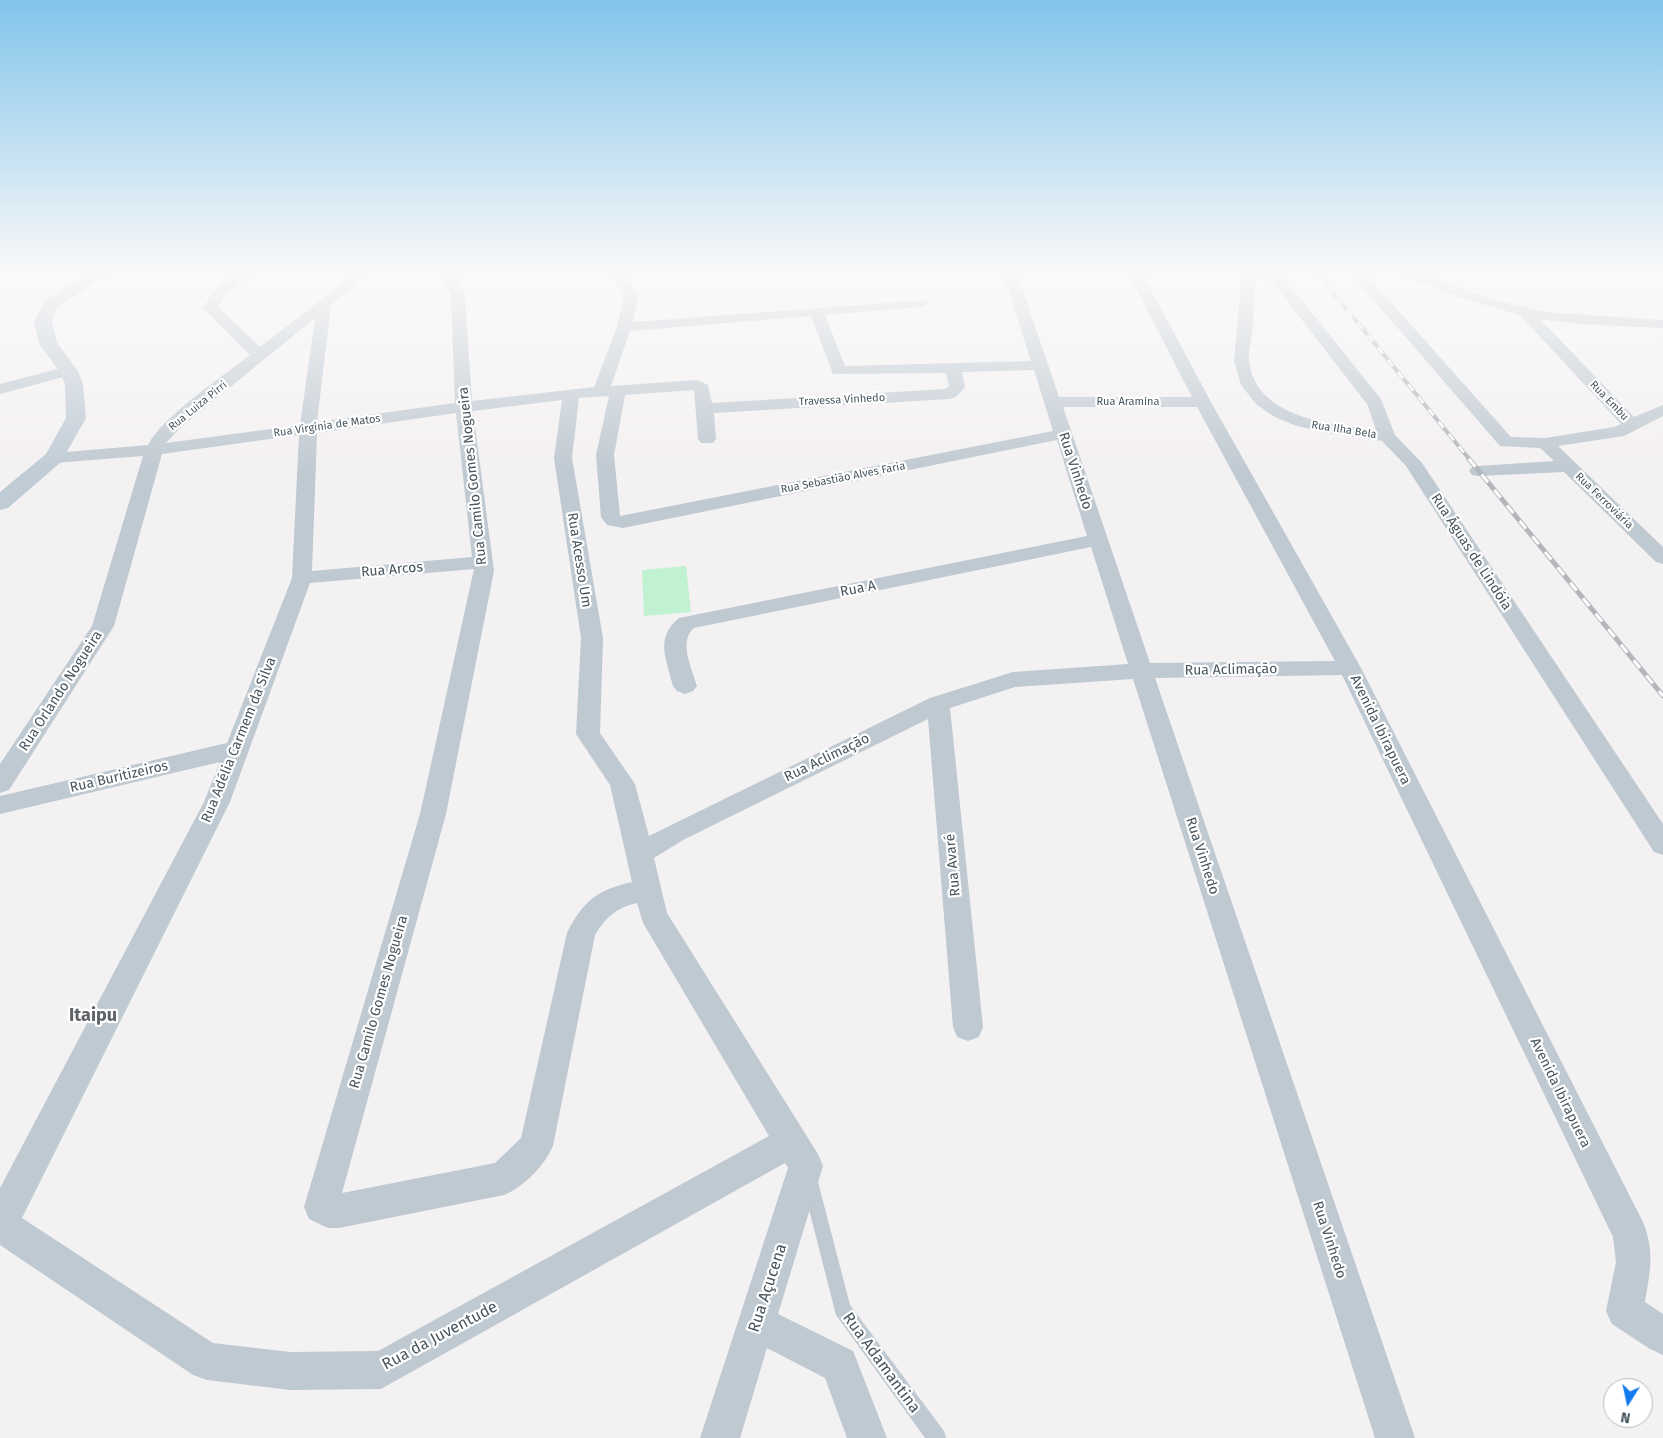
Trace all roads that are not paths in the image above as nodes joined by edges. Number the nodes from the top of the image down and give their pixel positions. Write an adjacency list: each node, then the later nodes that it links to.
1 (47, 340): 17 (street)
2 (243, 340): 14 (street)
3 (279, 340): 14 (street, Rua Luiza Pirri)
4 (319, 340): 27 (street, Rua Adélia Carmem da Silva)
5 (460, 340): 23 (street, Rua Camilo Gomes Nogueira)
6 (621, 340): 19 (street)
7 (826, 340): 16 (street)
8 (1032, 340): 15 (street, Rua Vinhedo)
9 (1170, 340): 22 (street, Avenida Ibirapuera)
10 (1243, 340): 29 (street, Rua Ilha Bela)
11 (1326, 340): 29 (street, Rua Águas de Lindóia)
12 (1416, 340): 31 (street)
13 (1552, 340): 26 (street, Rua Embu)
14 (260, 356): 32 (street, Rua Luiza Pirri)
15 (1040, 365): 16 (street); 21 (street, Rua Vinhedo)
16 (953, 368): 24 (street, Travessa Vinhedo)
17 (69, 371): 18 (street); 33 (street)
18 (0, 390)
19 (609, 390): 20 (street, Rua Virgínia de Matos); 24 (street); 28 (street, Rua Sebastião Alves Faria)
20 (571, 394): 23 (street, Rua Virgínia de Matos); 49 (street, Rua Acesso Um)
21 (1053, 402): 22 (street, Rua Aramina); 28 (street, Rua Vinhedo)
22 (1202, 402): 41 (street, Avenida Ibirapuera)
23 (464, 407): 27 (street, Rua Virgínia de Matos); 39 (street, Rua Camilo Gomes Nogueira)
24 (706, 408): 30 (street)
25 (1663, 410): 26 (street)
26 (1632, 425): 31 (street)
27 (308, 429): 32 (street, Rua Virgínia de Matos); 40 (street, Rua Adélia Carmem da Silva)
28 (1063, 434): 37 (street, Rua Vinhedo)
29 (1387, 437): 48 (street, Rua Águas de Lindóia)
30 (707, 439)
31 (1545, 443): 34 (street, Rua Ferroviária)
32 (154, 450): 33 (street, Rua Virgínia de Matos); 46 (street, Rua Orlando Nogueira)
33 (54, 458): 36 (street)
34 (1569, 466): 35 (street); 38 (street, Rua Ferroviária)
35 (1478, 471)
36 (0, 503)
37 (1098, 540): 42 (street, Rua Vinhedo); 43 (street, Rua A)
38 (1663, 558)
39 (482, 562): 40 (street, Rua Arcos); 50 (street, Rua Camilo Gomes Nogueira)
40 (302, 578): 45 (street, Rua Adélia Carmem da Silva)
41 (1350, 668): 42 (street, Rua Aclimação); 55 (street, Avenida Ibirapuera)
42 (1140, 671): 44 (street, Rua Aclimação); 59 (street, Rua Vinhedo)
43 (685, 686)
44 (938, 704): 49 (street, Rua Aclimação); 51 (street, Rua Avaré)
45 (237, 749): 47 (street, Rua Buritizeiros); 53 (street, Rua Adélia Carmem da Silva)
46 (0, 784)
47 (0, 805)
48 (1663, 845)
49 (640, 854): 50 (street)
50 (648, 890): 52 (street)
51 (968, 1028)
52 (798, 1154): 53 (street, Rua da Juventude); 54 (street, Rua Açucena); 58 (lane, Rua Adamantina)
53 (0, 1224)
54 (757, 1323): 56 (street, Rua Açucena); 57 (street)
55 (1663, 1336)
56 (720, 1438)
57 (867, 1438)
58 (937, 1438)
59 (1395, 1438)

